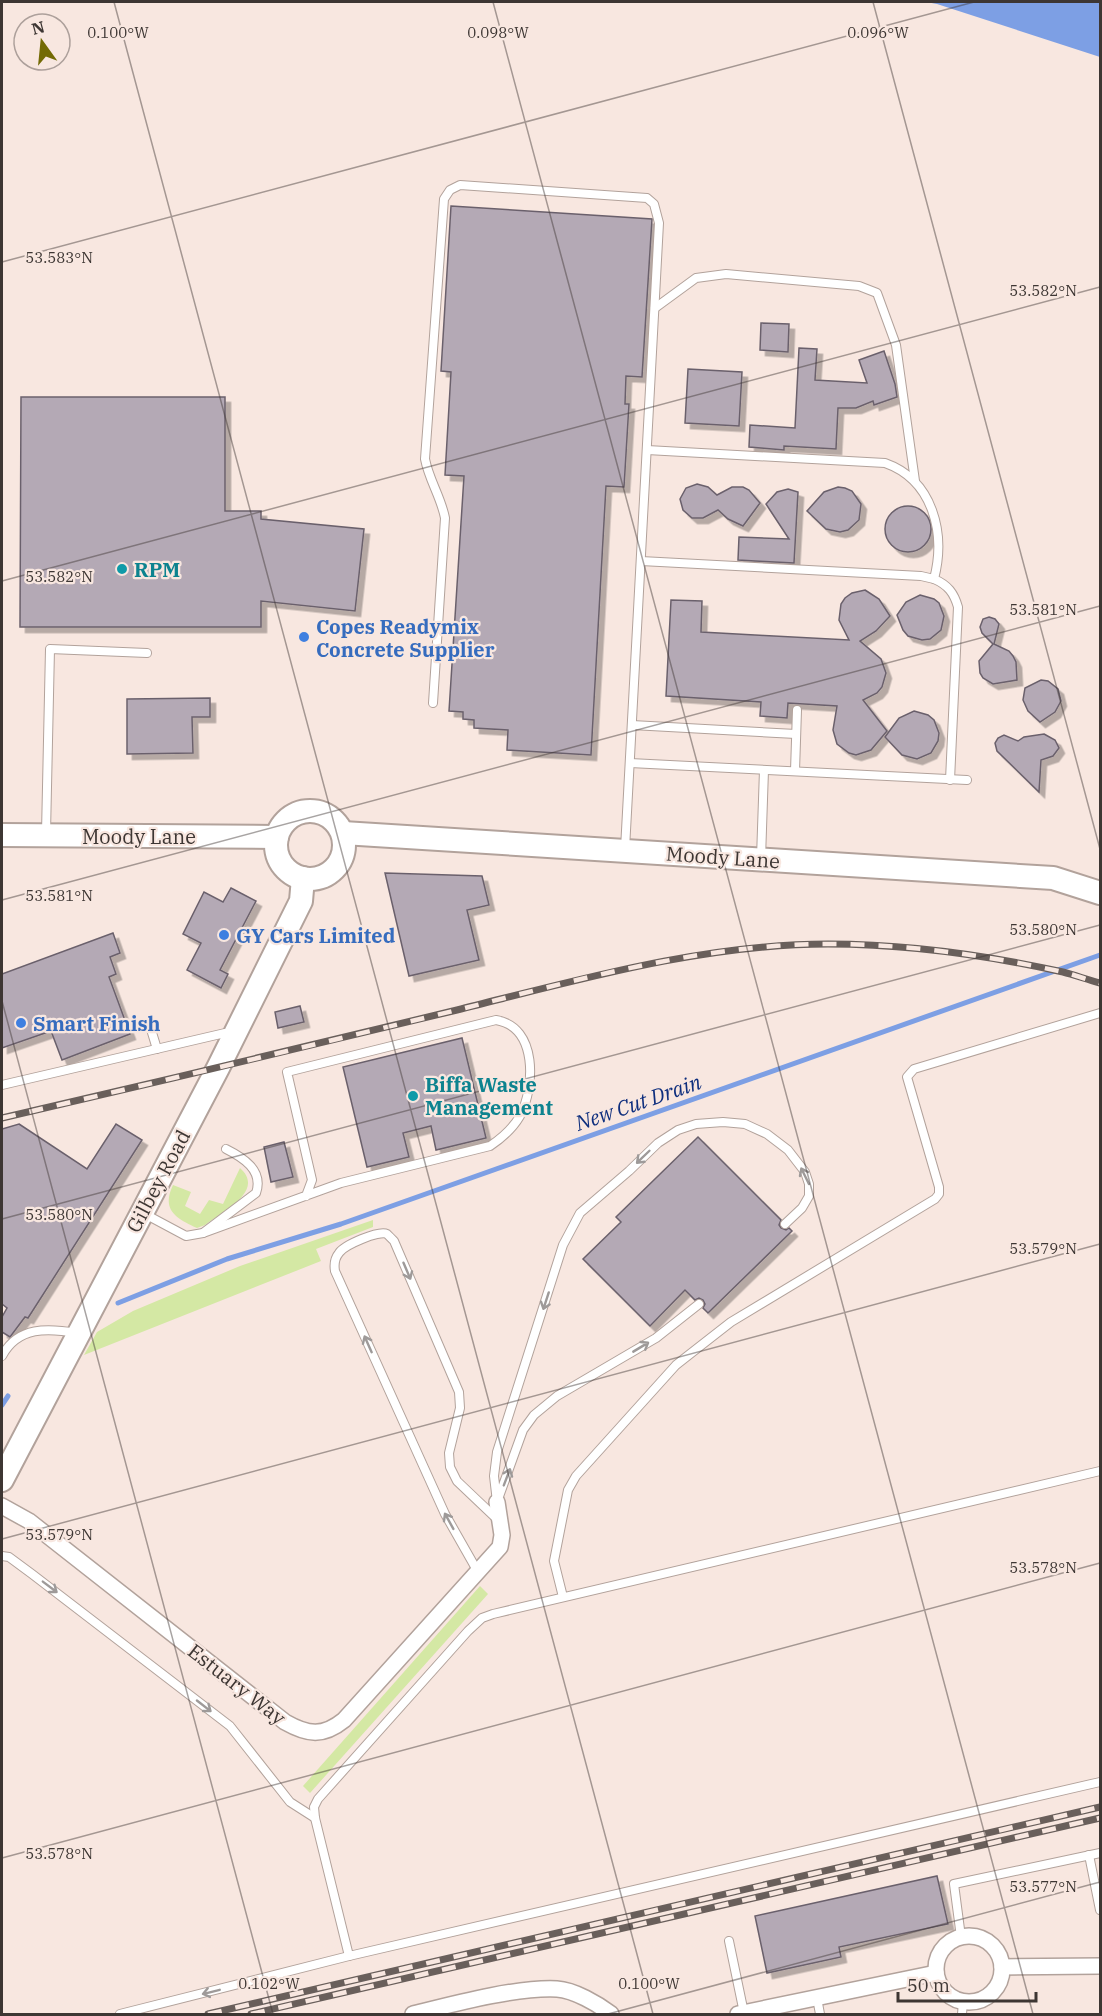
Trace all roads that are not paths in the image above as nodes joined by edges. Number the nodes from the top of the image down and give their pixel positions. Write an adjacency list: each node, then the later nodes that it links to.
1 (655, 308): 2 (lane); 3 (lane); 7 (lane)
2 (647, 450): 3 (lane); 4 (lane)
3 (915, 481): 5 (lane)
4 (641, 561): 5 (lane); 9 (lane)
5 (934, 579): 14 (lane)
6 (147, 653): 18 (lane)
7 (433, 703)
8 (797, 710): 10 (lane)
9 (632, 725): 10 (lane); 11 (lane)
10 (796, 734): 13 (lane)
11 (630, 763): 12 (lane); 20 (lane)
12 (764, 770): 13 (lane); 21 (lane)
13 (795, 771): 14 (lane)
14 (950, 780): 15 (lane)
15 (967, 780)
16 (343, 833): 19 (street); 20 (street, Moody Lane); 22 (street)
17 (2, 835): 18 (street, Moody Lane)
18 (46, 835): 19 (street, Moody Lane)
19 (277, 837): 22 (street)
20 (625, 851): 21 (street, Moody Lane)
21 (761, 860): 23 (street, Moody Lane)
22 (303, 878): 26 (street, Gilbey Road)
23 (1101, 893)
24 (1101, 1013): 45 (lane)
25 (150, 1026): 27 (lane)
26 (233, 1037): 27 (lane); 31 (street, Gilbey Road)
27 (157, 1049): 28 (lane)
28 (2, 1086)
29 (226, 1149): 33 (lane)
30 (306, 1196): 30 (lane); 33 (lane)
31 (142, 1213): 33 (lane); 35 (street, Gilbey Road)
32 (785, 1224): 40 (lane, one-way to 40)
33 (203, 1233)
34 (699, 1304): 40 (lane, one-way to 34)
35 (78, 1333): 36 (lane); 39 (street, Gilbey Road)
36 (4, 1346): 37 (lane)
37 (2, 1356)
38 (1101, 1471): 45 (lane)
39 (2, 1480)
40 (497, 1502): 42 (street, Estuary Way)
41 (2, 1506): 44 (street, Estuary Way)
42 (500, 1522): 44 (street, Estuary Way); 44 (lane, one-way to 42)
43 (2, 1556): 47 (lane, one-way to 47)
44 (478, 1572)
45 (562, 1597): 47 (lane)
46 (1101, 1782): 53 (lane)
47 (315, 1818): 53 (lane)
48 (1101, 1853): 49 (lane)
49 (1089, 1855): 50 (lane); 51 (lane)
50 (1101, 1910)
51 (961, 1937): 55 (street); 56 (street)
52 (729, 1941): 62 (lane)
53 (349, 1956): 59 (lane, one-way to 59)
54 (1101, 1966): 55 (street)
55 (1002, 1967): 58 (street)
56 (936, 1973): 57 (street); 58 (street)
57 (817, 1998): 62 (street); 63 (lane)
58 (963, 2008)
59 (120, 2014)
60 (412, 2014): 61 (street)
61 (611, 2014)
62 (741, 2014)
63 (820, 2014)

